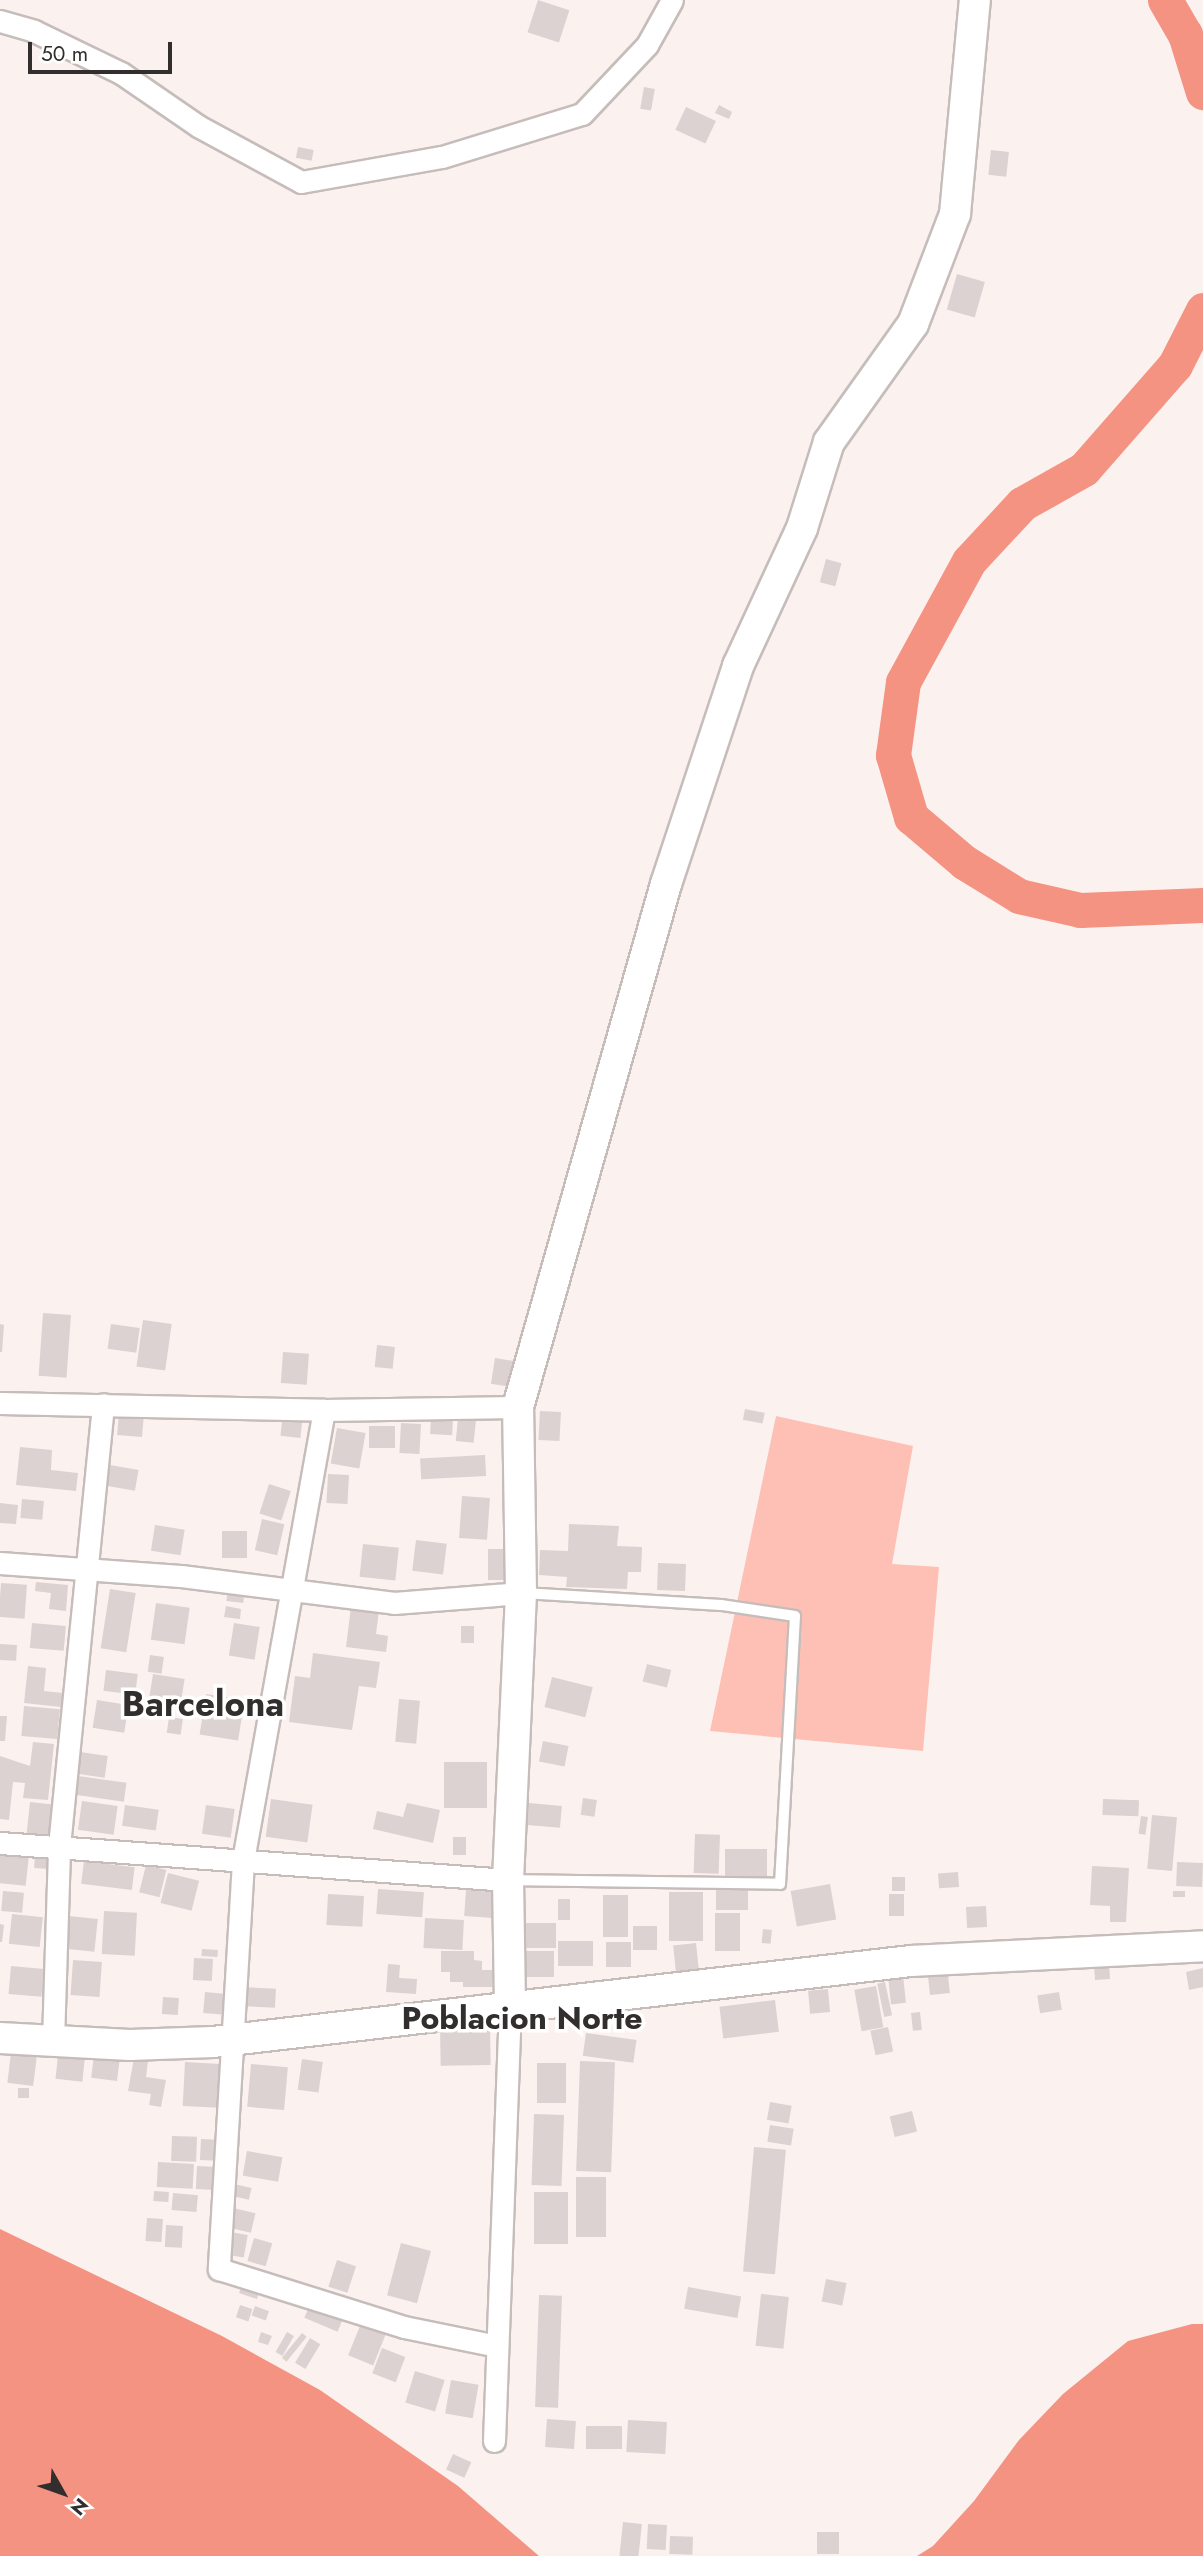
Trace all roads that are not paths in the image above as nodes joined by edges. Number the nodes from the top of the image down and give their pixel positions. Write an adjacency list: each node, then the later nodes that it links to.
1 (672, 0): 3 (street)
2 (975, 0): 6 (street)
3 (0, 21)
4 (0, 1403): 5 (street)
5 (103, 1404): 7 (street); 9 (street)
6 (518, 1407): 7 (street); 11 (street)
7 (324, 1410): 10 (street)
8 (0, 1563): 9 (street)
9 (88, 1569): 10 (street); 13 (street)
10 (288, 1591): 11 (street); 14 (street)
11 (520, 1593): 15 (street); 15 (lane)
12 (0, 1843): 13 (street)
13 (60, 1846): 14 (street); 19 (street)
14 (243, 1861): 15 (street); 20 (street)
15 (508, 1880): 17 (street)
16 (1203, 1946): 17 (street)
17 (510, 2005): 20 (street); 21 (street)
18 (0, 2038): 19 (street)
19 (52, 2040): 20 (street)
20 (233, 2040): 21 (street)
21 (497, 2346): 22 (street)
22 (494, 2441)

